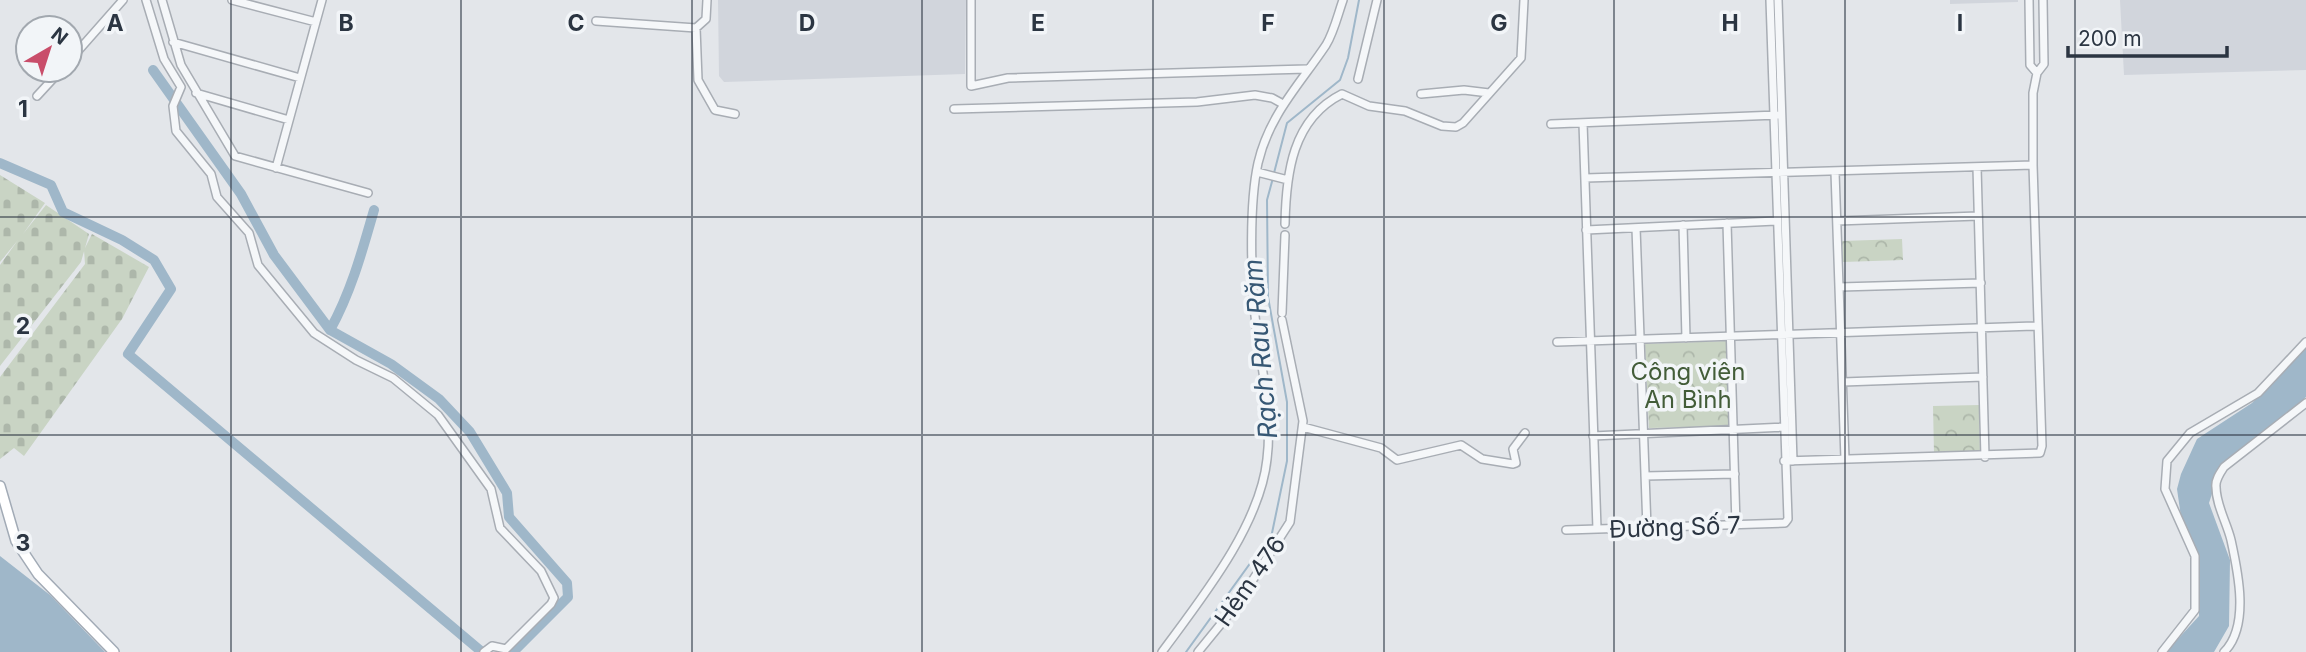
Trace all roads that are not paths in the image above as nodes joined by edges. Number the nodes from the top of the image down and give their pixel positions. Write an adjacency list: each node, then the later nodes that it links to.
1 (123, 0): 19 (street)
2 (146, 0): 87 (street)
3 (162, 0): 18 (street)
4 (232, 0): 16 (street)
5 (322, 0): 16 (street)
6 (707, 0): 17 (street)
7 (971, 0): 20 (street)
8 (1343, 0): 20 (street)
9 (1377, 0): 23 (street)
10 (1524, 0): 26 (street)
11 (1770, 0): 32 (street)
12 (1778, 0): 32 (street)
13 (2029, 0): 21 (street)
14 (2043, 0): 21 (street)
15 (596, 21): 17 (street)
16 (316, 22): 22 (street)
17 (696, 27): 31 (street)
18 (173, 42): 22 (street); 25 (street)
19 (84, 44)
20 (1307, 69): 29 (street)
21 (2037, 73): 36 (street)
22 (300, 78): 33 (street)
23 (1358, 79)
24 (48, 84): 28 (street)
25 (195, 93): 33 (street); 38 (street)
26 (1489, 93): 27 (street); 44 (street)
27 (1421, 94)
28 (37, 96)
29 (1283, 104): 30 (street); 40 (street)
30 (954, 109)
31 (735, 114)
32 (1777, 115): 34 (street); 41 (street); 42 (street)
33 (289, 120): 38 (street)
34 (1583, 123): 35 (street); 43 (street)
35 (1551, 124)
36 (2033, 165): 37 (street); 57 (street)
37 (1977, 167): 39 (street); 46 (street)
38 (276, 169): 45 (street)
39 (1835, 172): 42 (street); 48 (street)
40 (1261, 173): 44 (street); 89 (street)
41 (1775, 174): 42 (street); 43 (street); 47 (street)
42 (1784, 174): 60 (street)
43 (1585, 178): 53 (street)
44 (1286, 179): 50 (street)
45 (368, 193)
46 (1978, 216): 48 (street); 55 (street)
47 (1776, 221): 49 (street); 60 (street)
48 (1837, 221): 56 (street)
49 (1727, 223): 51 (street); 61 (street)
50 (1285, 224)
51 (1683, 225): 52 (street); 62 (street)
52 (1636, 228): 53 (street); 63 (street)
53 (1586, 230): 64 (street)
54 (1285, 235): 71 (street, Hẻm 476)
55 (1980, 283): 56 (street); 58 (street)
56 (1840, 287): 59 (street)
57 (2037, 326): 58 (street); 76 (street)
58 (1982, 328): 59 (street); 67 (street)
59 (1842, 332): 60 (street); 68 (street)
60 (1785, 335): 61 (street); 70 (street); 79 (street)
61 (1731, 336): 62 (street); 72 (street)
62 (1686, 338): 63 (street)
63 (1640, 340): 64 (street); 74 (street)
64 (1590, 341): 65 (street); 75 (street)
65 (1557, 342)
66 (2306, 342): 91 (street)
67 (1983, 377): 68 (street); 76 (street)
68 (1843, 382): 77 (street)
69 (2306, 403): 92 (street)
70 (1783, 426): 72 (street); 78 (street)
71 (1303, 427): 73 (street); 90 (street, Hẻm 476)
72 (1734, 429): 74 (street); 80 (street)
73 (1525, 433)
74 (1644, 433): 75 (street); 81 (street)
75 (1593, 436): 86 (street)
76 (1985, 457): 77 (street)
77 (1845, 459): 79 (street)
78 (1784, 461): 79 (street); 83 (street, Đường Số 7)
79 (1793, 461)
80 (1735, 474): 81 (street); 83 (street)
81 (1646, 476): 84 (street)
82 (0, 486): 88 (main road)
83 (1737, 525): 84 (street, Đường Số 7)
84 (1647, 528): 86 (street, Đường Số 7)
85 (1566, 530): 86 (street, Đường Số 7)
86 (1597, 530)
87 (487, 650)
88 (114, 652)
89 (1162, 652)
90 (1198, 652)
91 (2162, 652)
92 (2224, 652)

